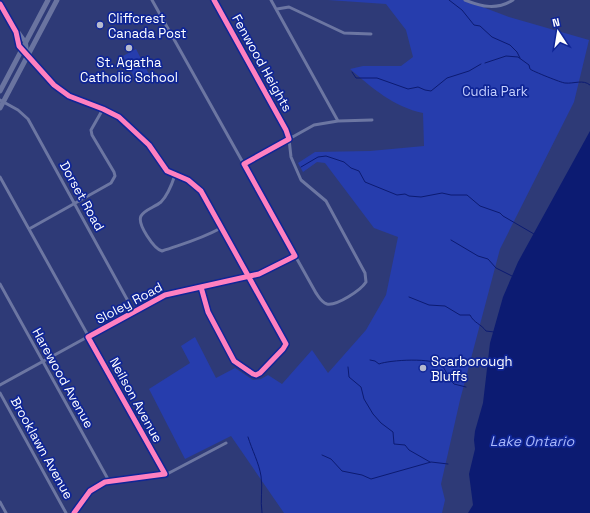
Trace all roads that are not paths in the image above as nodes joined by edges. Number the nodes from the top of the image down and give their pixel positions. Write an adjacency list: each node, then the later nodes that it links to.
1 (48, 0): 12 (main road)
2 (57, 0): 14 (main road)
3 (152, 0): 22 (street)
4 (214, 0): 21 (street, Fenwood Heights)
5 (271, 0): 9 (street)
6 (465, 0): 7 (street)
7 (513, 0)
8 (0, 4): 10 (street)
9 (277, 9): 11 (street); 20 (street)
10 (16, 32): 12 (street); 13 (street)
11 (371, 34)
12 (26, 43): 13 (main road); 14 (street)
13 (22, 49): 14 (street); 15 (main road)
14 (27, 54): 16 (main road); 18 (street)
15 (0, 91)
16 (2, 101): 17 (main road); 25 (street, Dorset Road)
17 (0, 108)
18 (103, 109): 23 (street); 25 (street)
19 (372, 120): 20 (street)
20 (338, 121): 21 (street)
21 (288, 138): 22 (street); 28 (street, Fenwood Heights)
22 (244, 164): 28 (street)
23 (175, 175): 26 (street); 26 (street)
24 (0, 176): 27 (street, Neilson Avenue)
25 (74, 203): 27 (street); 32 (street, Dorset Road)
26 (221, 228): 29 (street)
27 (29, 229): 33 (street, Neilson Avenue)
28 (295, 256): 29 (street, Sloley Road)
29 (248, 276): 31 (street, Sloley Road); 31 (street)
30 (0, 284): 34 (street, Harewood Avenue)
31 (201, 287): 32 (street, Sloley Road)
32 (134, 312): 33 (street, Sloley Road)
33 (88, 337): 34 (street, Sloley Road); 38 (street, Neilson Avenue)
34 (42, 362): 35 (street, Sloley Road); 39 (street, Harewood Avenue)
35 (0, 386)
36 (0, 393): 42 (street, Brooklawn Avenue)
37 (226, 443): 38 (street)
38 (165, 474): 39 (street)
39 (109, 481): 43 (street)
40 (0, 502): 41 (street)
41 (6, 513)
42 (66, 513)
43 (74, 513)

